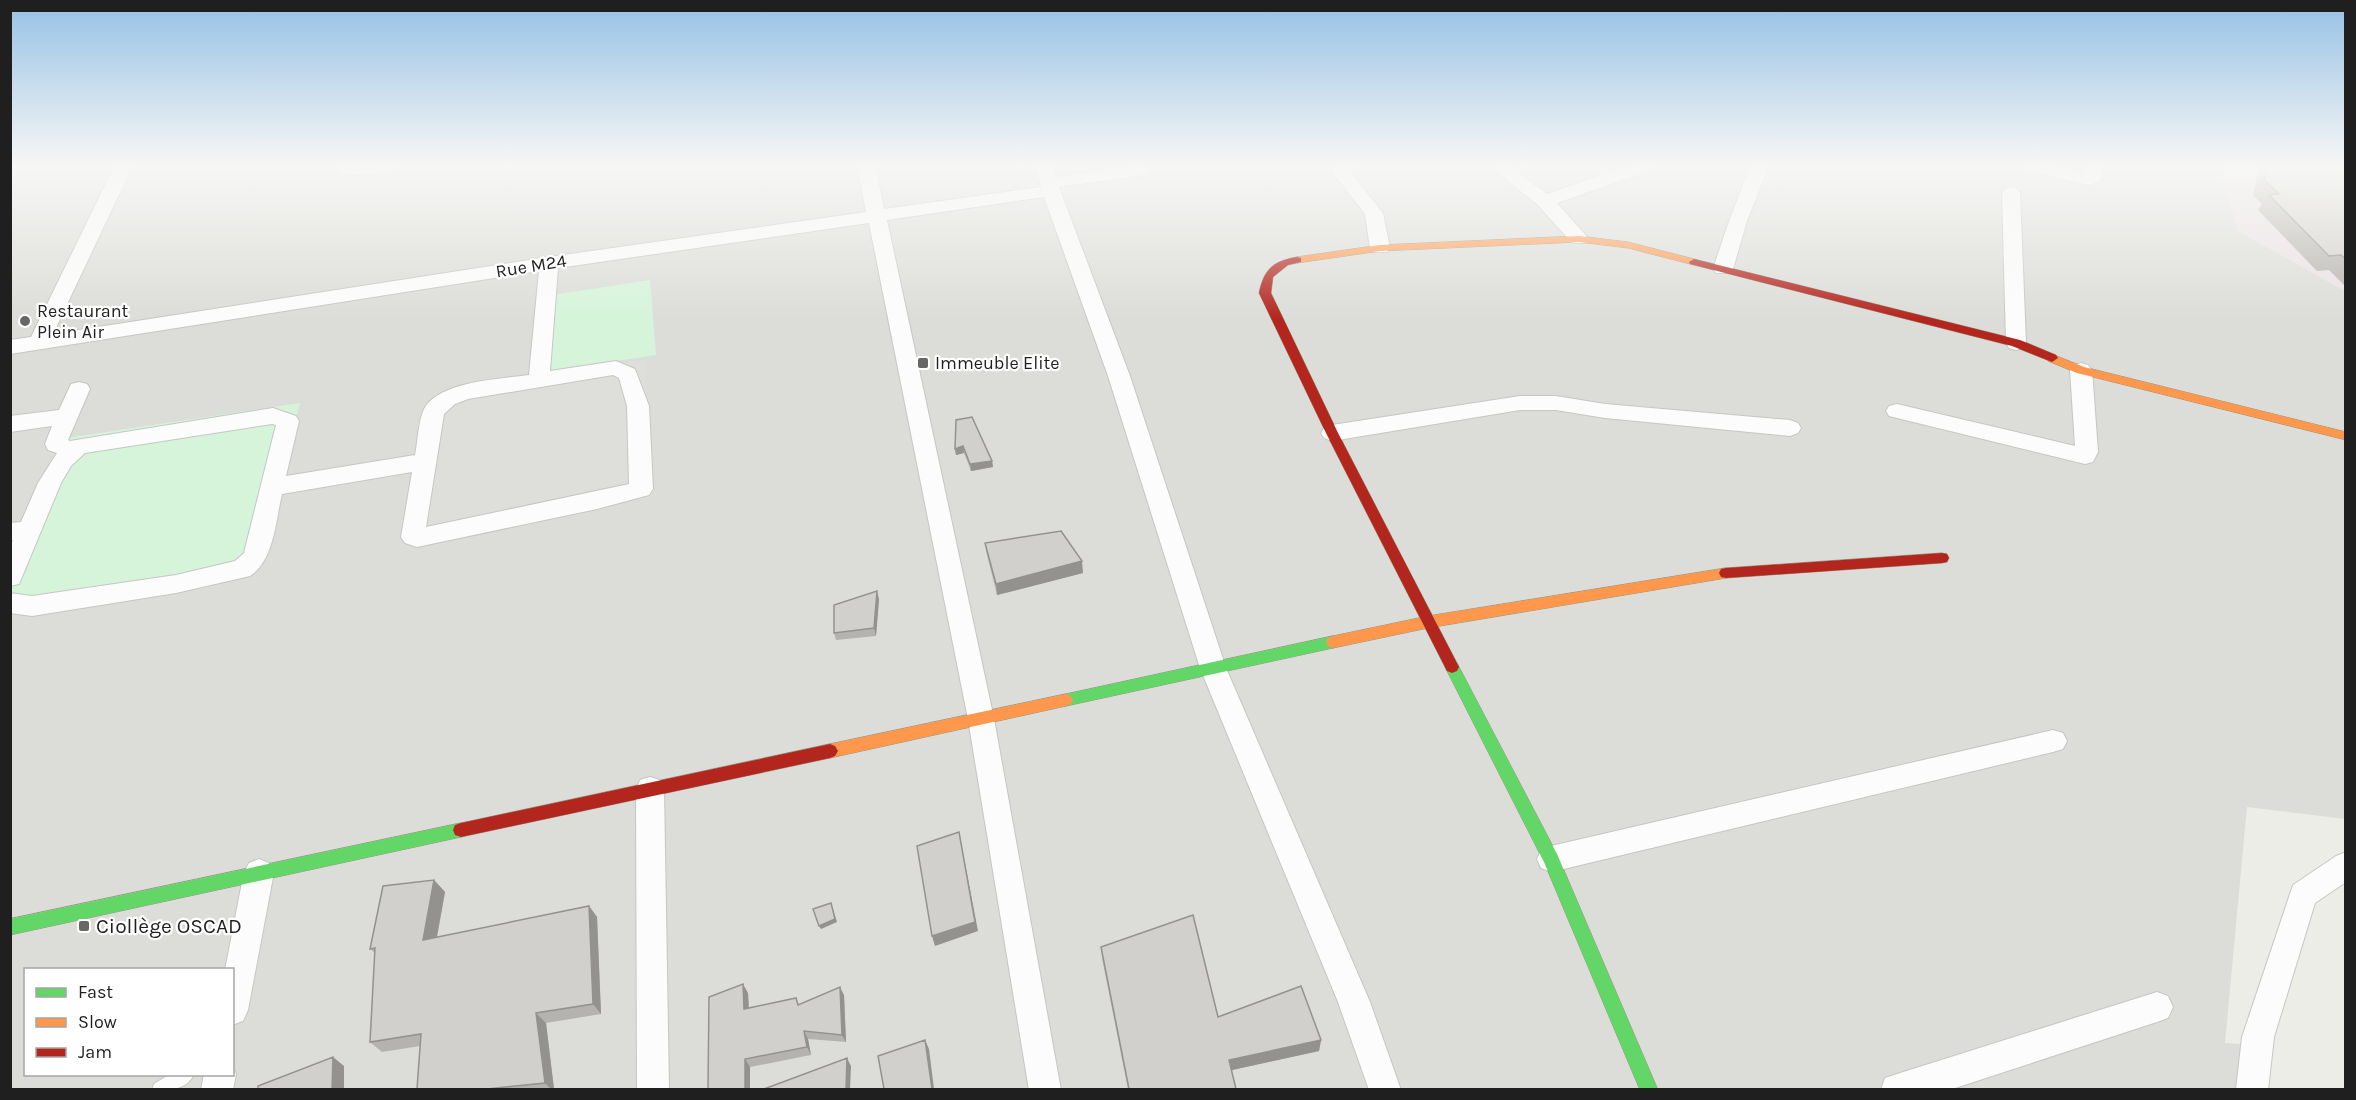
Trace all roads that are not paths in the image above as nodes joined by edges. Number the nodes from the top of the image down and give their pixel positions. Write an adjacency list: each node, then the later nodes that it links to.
1 (99, 216): 13 (street)
2 (874, 216): 11 (street, Rue M24)
3 (876, 216): 34 (street)
4 (1061, 216): 33 (street)
5 (1375, 216): 10 (street)
6 (1559, 216): 9 (street)
7 (1740, 216): 12 (street)
8 (2012, 216): 14 (street)
9 (1580, 239): 10 (street); 12 (street)
10 (1380, 248): 23 (street)
11 (549, 263): 13 (street, Rue M24); 17 (street)
12 (1723, 269): 14 (street)
13 (39, 342): 15 (street, Rue M24)
14 (2016, 343): 16 (street)
15 (10, 347)
16 (2081, 370): 19 (street); 24 (street)
17 (539, 379): 26 (street); 26 (street)
18 (79, 389): 20 (street)
19 (1897, 411)
20 (68, 417): 21 (street); 25 (street)
21 (10, 424)
22 (1790, 428): 23 (street)
23 (1332, 433): 32 (street)
24 (2346, 436)
25 (71, 450): 27 (street); 28 (street)
26 (424, 462): 27 (street)
27 (272, 487): 31 (street)
28 (20, 530): 30 (street)
29 (1942, 558): 32 (street)
30 (10, 577)
31 (10, 603)
32 (1428, 622): 33 (street); 37 (street)
33 (1213, 668): 34 (street); 47 (street)
34 (981, 719): 36 (street); 46 (street)
35 (2053, 741): 37 (street)
36 (650, 789): 39 (street); 45 (street)
37 (1551, 859): 48 (street)
38 (2346, 865): 50 (street)
39 (259, 872): 40 (street); 41 (street)
40 (10, 927)
41 (234, 1000)
42 (2157, 1007): 49 (street)
43 (183, 1076): 44 (lane)
44 (160, 1089)
45 (653, 1089)
46 (1045, 1089)
47 (1385, 1089)
48 (1649, 1089)
49 (1897, 1089)
50 (2252, 1089)

